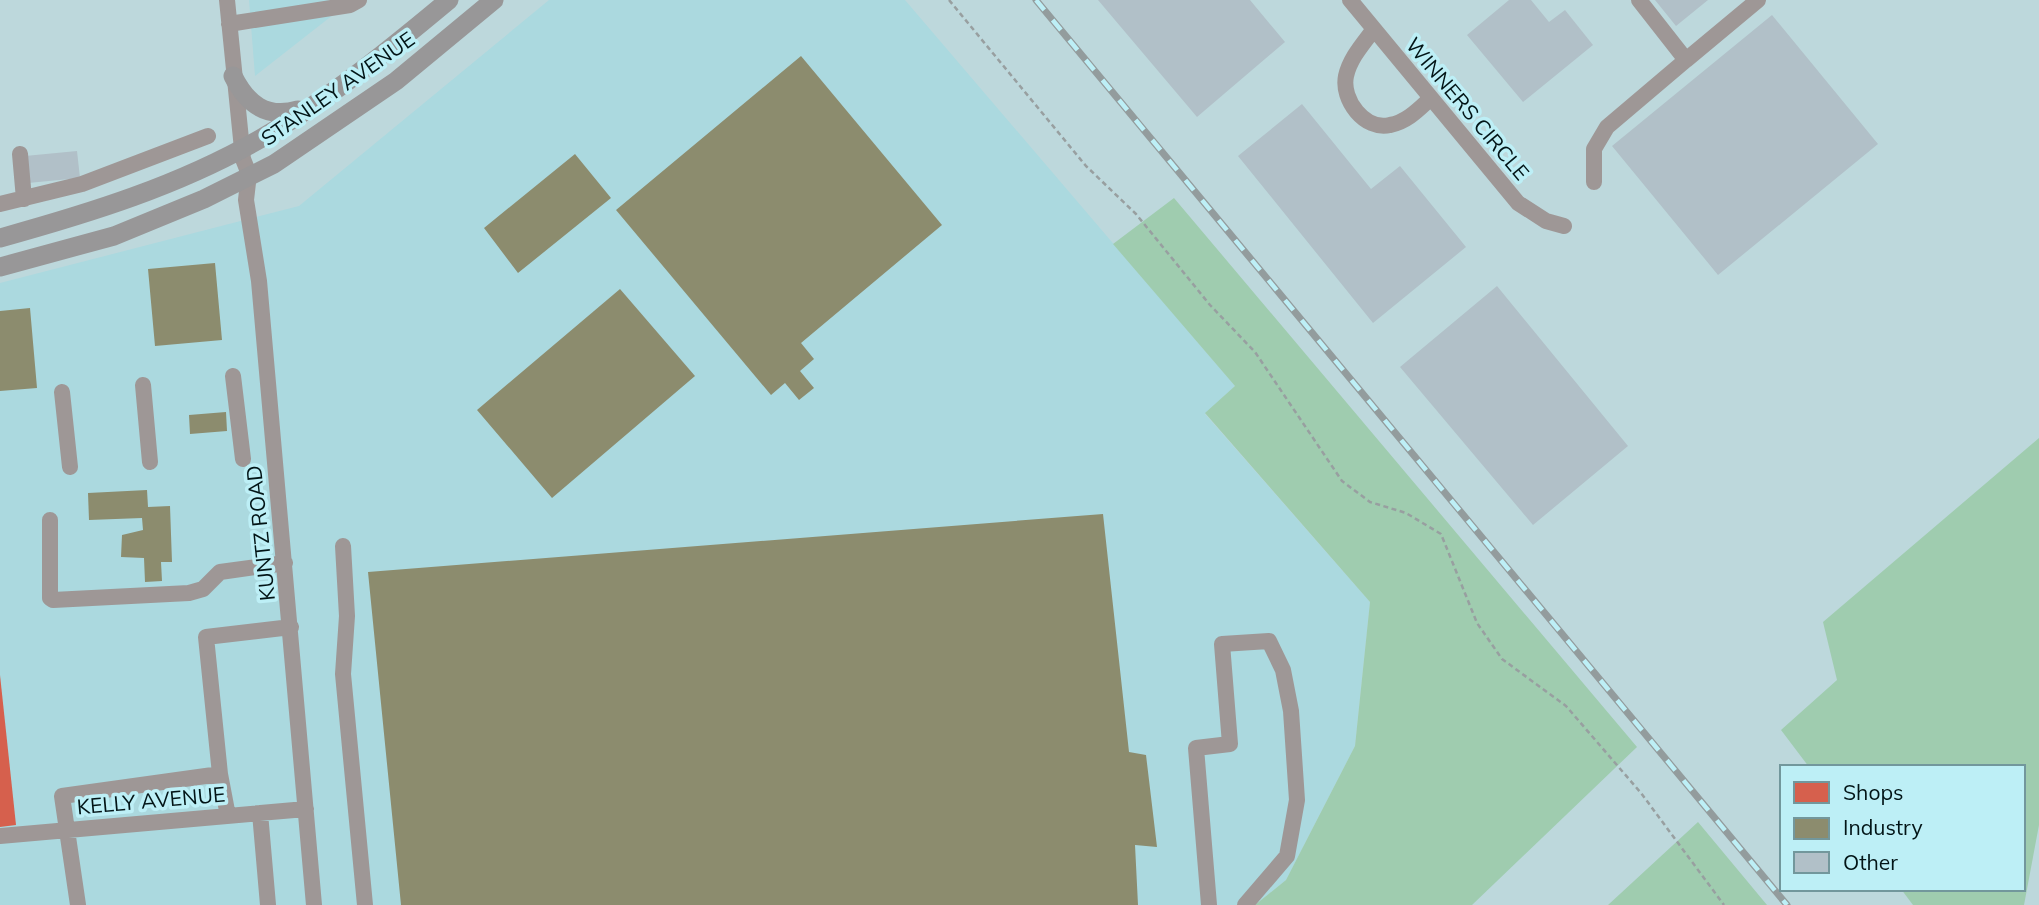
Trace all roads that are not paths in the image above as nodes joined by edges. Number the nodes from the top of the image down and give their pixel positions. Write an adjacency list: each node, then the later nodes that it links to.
1 (228, 0): 8 (street, KUNTZ ROAD)
2 (359, 0): 8 (street)
3 (449, 0): 13 (main road, STANLEY AVENUE)
4 (494, 0): 16 (main road, STANLEY AVENUE)
5 (1350, 0): 9 (street, WINNERS CIRCLE)
6 (1639, 0): 10 (street)
7 (1758, 0): 10 (street)
8 (229, 24): 11 (street, KUNTZ ROAD)
9 (1374, 29): 12 (street, WINNERS CIRCLE); 12 (street)
10 (1686, 60): 17 (street)
11 (233, 76): 13 (main road); 16 (street, KUNTZ ROAD)
12 (1431, 98): 20 (street, WINNERS CIRCLE)
13 (315, 104): 16 (main road, STANLEY AVENUE)
14 (208, 136): 18 (street)
15 (20, 154): 18 (street)
16 (245, 161): 21 (main road, STANLEY AVENUE); 22 (main road, STANLEY AVENUE); 31 (street, KUNTZ ROAD)
17 (1594, 182)
18 (24, 199): 19 (street)
19 (0, 204)
20 (1564, 226)
21 (0, 238)
22 (0, 267)
23 (233, 376): 26 (street)
24 (144, 385): 27 (street)
25 (62, 392): 28 (street)
26 (243, 459)
27 (150, 462)
28 (70, 467)
29 (50, 520): 31 (street)
30 (343, 546): 42 (street)
31 (285, 563): 32 (street, KUNTZ ROAD)
32 (291, 627): 33 (street); 34 (street, KUNTZ ROAD)
33 (220, 774): 36 (street); 37 (street)
34 (306, 809): 35 (street, KELLY AVENUE); 41 (street, KUNTZ ROAD)
35 (260, 813): 36 (street, KELLY AVENUE); 40 (street)
36 (228, 816): 37 (street, KELLY AVENUE)
37 (67, 830): 38 (street, KELLY AVENUE); 39 (street)
38 (0, 836)
39 (78, 905)
40 (268, 905)
41 (314, 905)
42 (365, 905)
43 (1209, 905): 44 (street)
44 (1245, 905)

